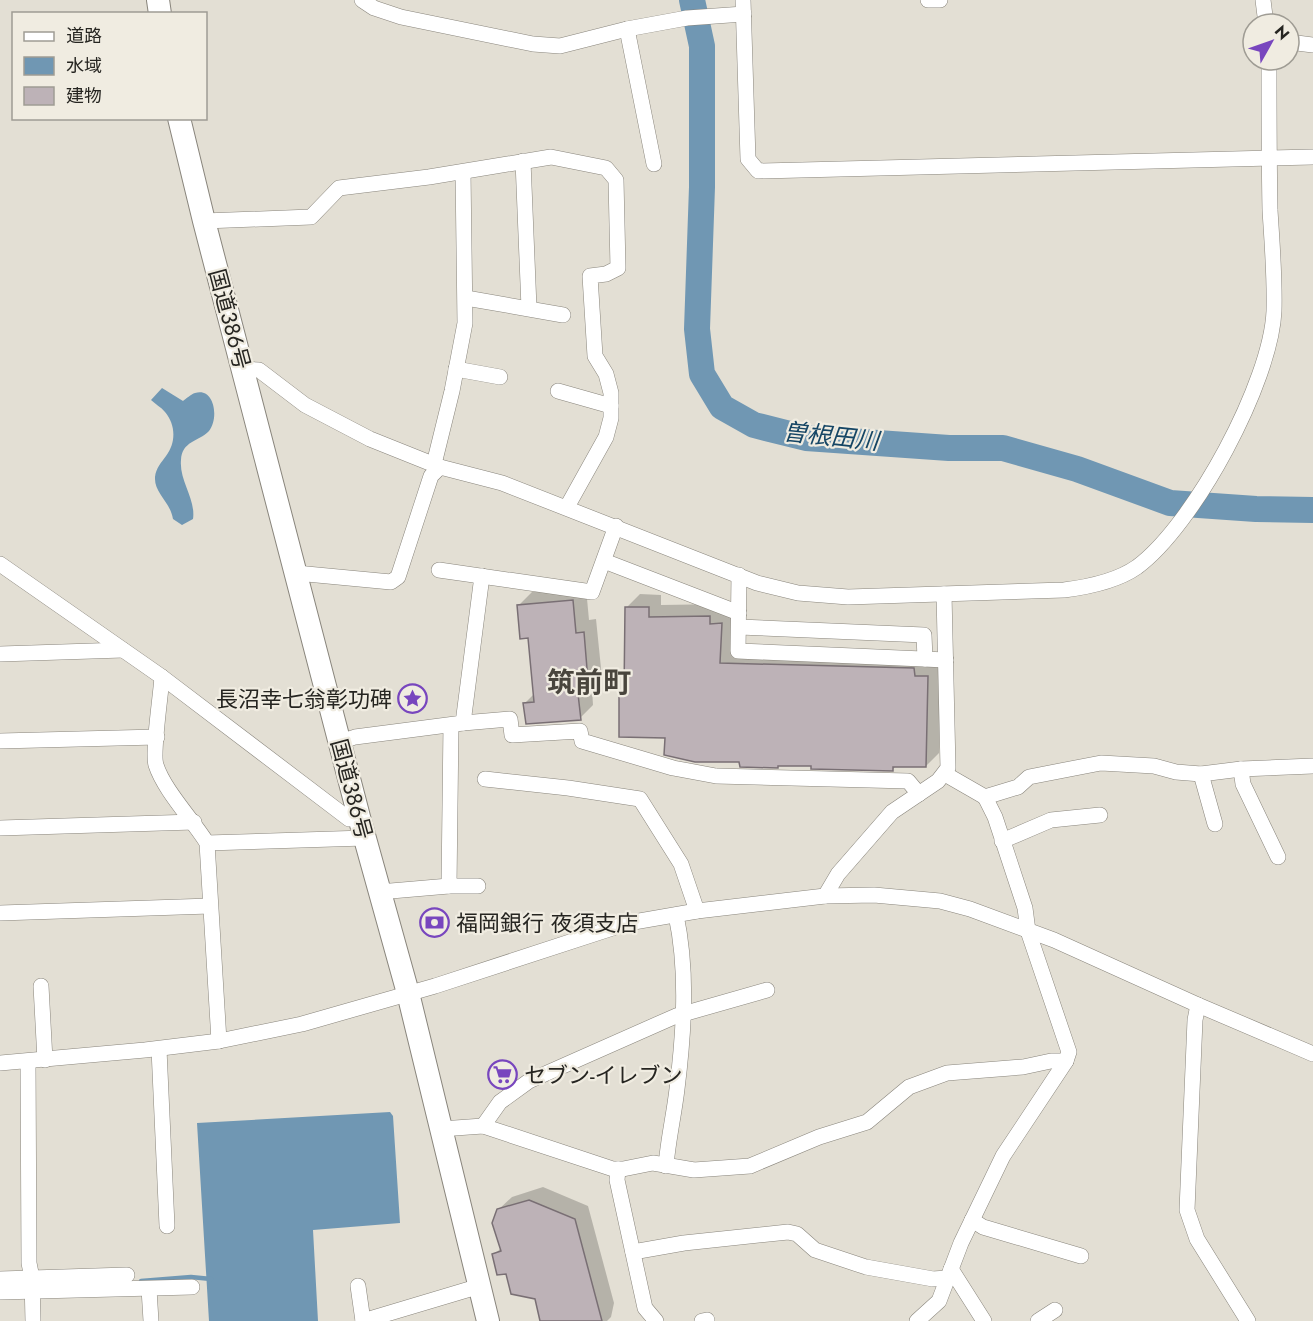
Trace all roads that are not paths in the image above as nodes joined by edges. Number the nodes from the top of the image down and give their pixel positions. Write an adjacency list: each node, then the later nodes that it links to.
1 (362, 0): 5 (street)
2 (928, 0): 3 (street)
3 (940, 0)
4 (743, 7): 5 (street); 9 (street)
5 (627, 29): 11 (street)
6 (1269, 72): 9 (street)
7 (179, 120): 13 (highway, 国道386号)
8 (1313, 157): 9 (street)
9 (1268, 158): 31 (street)
10 (523, 161): 12 (street); 15 (street); 21 (street)
11 (654, 164)
12 (463, 172): 13 (street); 14 (street)
13 (204, 221): 17 (highway, 国道386号)
14 (466, 298): 15 (street); 18 (street)
15 (529, 308): 16 (street)
16 (563, 315)
17 (243, 369): 22 (street); 28 (highway, 国道386号)
18 (456, 369): 19 (street); 22 (street)
19 (500, 377)
20 (558, 392): 21 (street)
21 (611, 406): 23 (street)
22 (437, 465): 23 (street); 28 (street)
23 (567, 507): 24 (street)
24 (616, 526): 25 (street); 29 (street)
25 (604, 561): 30 (street); 32 (street)
26 (0, 564): 33 (street)
27 (440, 570): 30 (street)
28 (296, 573): 41 (highway, 国道386号)
29 (739, 575): 31 (street); 32 (street)
30 (482, 576): 38 (street)
31 (944, 594): 36 (street)
32 (738, 620): 35 (street); 35 (street)
33 (123, 650): 34 (street); 37 (street)
34 (0, 654)
35 (925, 659): 36 (street)
36 (946, 660): 44 (street)
37 (162, 677): 39 (street); 53 (street)
38 (457, 724): 41 (street); 47 (street); 57 (street)
39 (157, 738): 40 (street); 50 (street)
40 (0, 741)
41 (340, 742): 53 (highway, 国道386号)
42 (1313, 766): 43 (street)
43 (1242, 769): 45 (street); 56 (street)
44 (945, 774): 47 (street); 48 (street)
45 (1201, 774): 48 (street); 51 (street)
46 (485, 779): 62 (street)
47 (919, 794): 60 (street)
48 (985, 797): 54 (street)
49 (1100, 815): 54 (street)
50 (194, 822): 52 (street); 55 (street)
51 (1215, 824)
52 (0, 828)
53 (362, 828): 55 (street); 59 (highway, 国道386号)
54 (1002, 841): 65 (street)
55 (207, 843): 61 (street)
56 (1278, 858)
57 (448, 886): 58 (street); 59 (street)
58 (478, 886)
59 (379, 892): 68 (highway, 国道386号)
60 (825, 896): 62 (street); 65 (street)
61 (210, 906): 63 (street); 71 (street)
62 (698, 911): 64 (street)
63 (0, 913)
64 (676, 915): 68 (street); 70 (street)
65 (1028, 931): 69 (street); 76 (street)
66 (41, 986): 74 (street)
67 (767, 990): 70 (street)
68 (408, 993): 71 (street); 79 (highway, 国道386号)
69 (1198, 1005): 73 (street); 104 (street)
70 (683, 1014): 78 (street); 80 (street)
71 (219, 1041): 72 (street)
72 (159, 1049): 74 (street); 83 (street)
73 (1313, 1054)
74 (45, 1060): 75 (street)
75 (28, 1062): 77 (street); 89 (street)
76 (1066, 1062): 80 (street); 82 (street)
77 (0, 1063)
78 (483, 1126): 79 (street); 81 (street)
79 (441, 1129): 91 (highway, 国道386号)
80 (666, 1166): 81 (street)
81 (618, 1169): 84 (street)
82 (972, 1220): 85 (street); 86 (street)
83 (167, 1226)
84 (633, 1252): 86 (street); 100 (street)
85 (1081, 1256)
86 (949, 1273): 101 (street); 102 (street)
87 (127, 1275): 89 (street)
88 (0, 1280): 89 (street)
89 (32, 1285): 93 (street); 94 (street); 96 (street)
90 (358, 1286): 98 (street)
91 (480, 1286): 98 (street); 99 (highway, 国道386号)
92 (192, 1287): 93 (street)
93 (149, 1288): 97 (street)
94 (0, 1293)
95 (1055, 1310): 103 (street)
96 (33, 1321)
97 (151, 1321)
98 (363, 1321)
99 (488, 1321)
100 (656, 1321)
101 (916, 1321)
102 (984, 1321)
103 (1038, 1321)
104 (1248, 1321)

